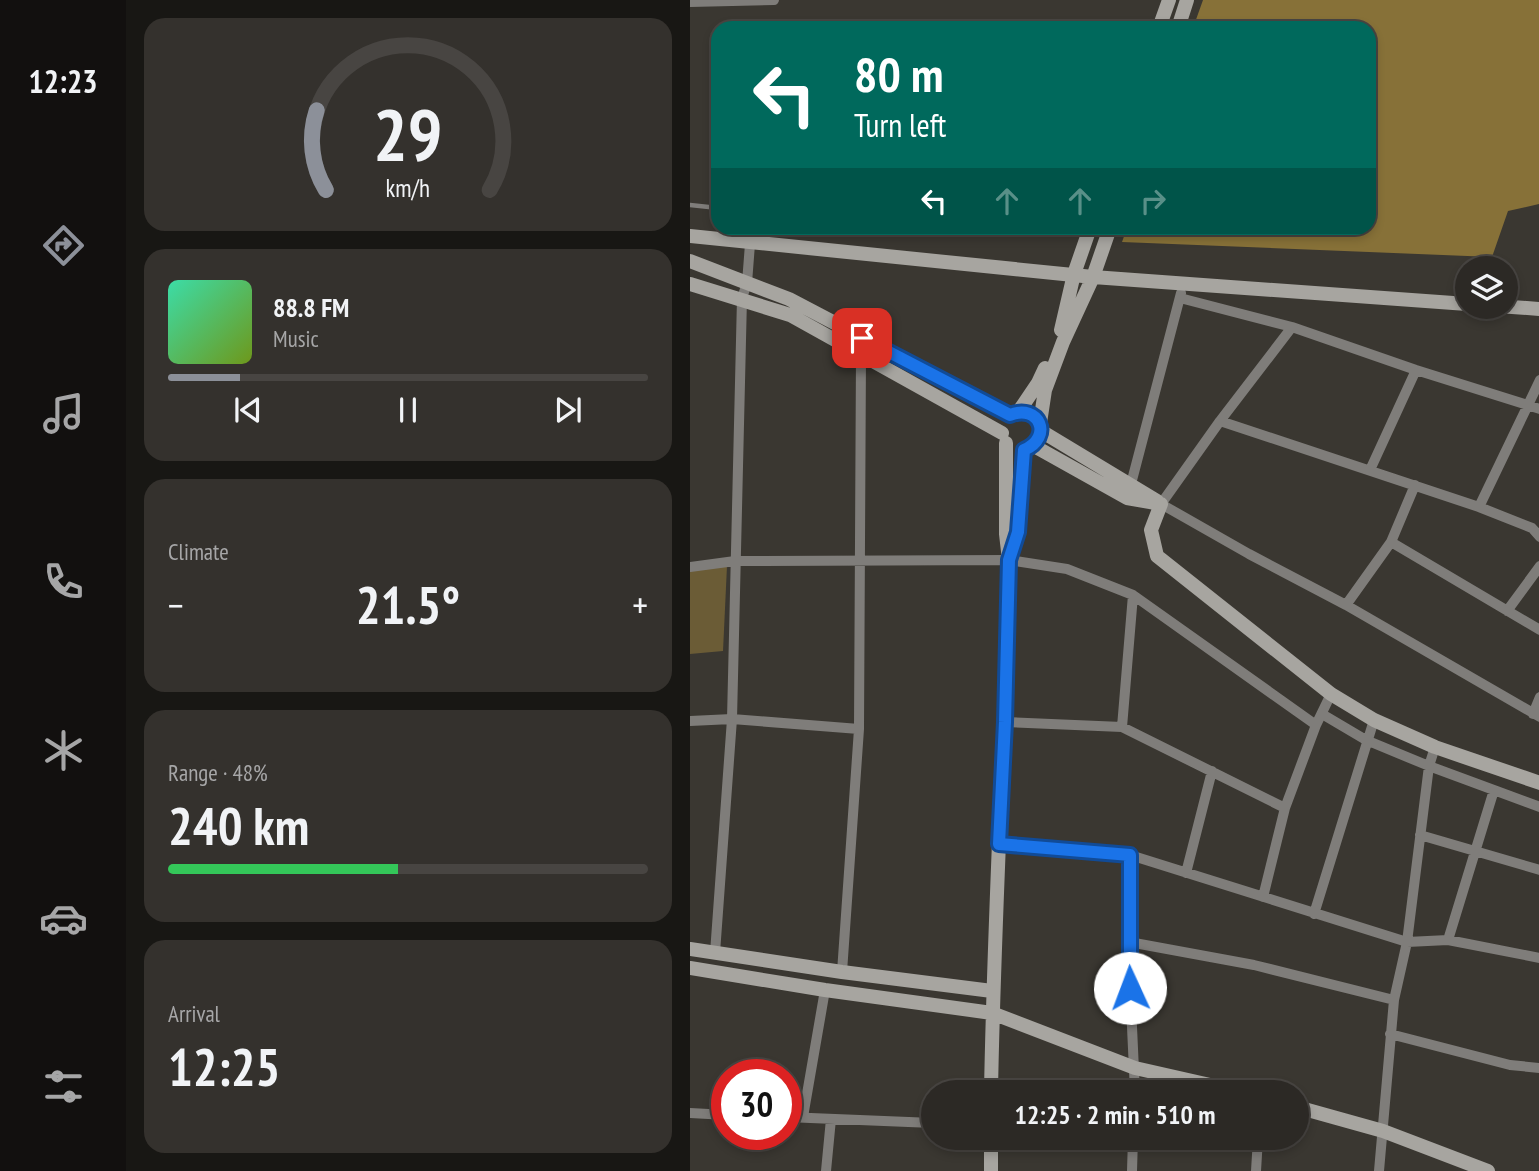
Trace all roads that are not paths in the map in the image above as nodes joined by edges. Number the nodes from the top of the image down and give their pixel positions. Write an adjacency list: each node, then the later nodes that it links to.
1 (774, 0): 4 (street)
2 (1169, 0): 5 (street)
3 (1187, 0): 6 (street)
4 (690, 2)
5 (1162, 21)
6 (1180, 21)
7 (690, 205): 8 (lane)
8 (711, 207)
9 (746, 235): 13 (lane)
10 (1088, 235): 15 (street)
11 (1108, 235): 16 (street)
12 (690, 236): 13 (street)
13 (741, 240): 15 (street); 18 (street)
14 (690, 261): 18 (street)
15 (1074, 274): 16 (street); 32 (street)
16 (1093, 277): 17 (street); 34 (street)
17 (1183, 282): 21 (street); 22 (street)
18 (747, 283): 20 (street); 32 (street)
19 (690, 284): 20 (street)
20 (742, 298): 26 (street); 46 (street)
21 (1180, 298): 25 (street); 38 (street)
22 (1455, 303)
23 (1518, 307): 24 (street)
24 (1539, 309)
25 (1292, 327): 27 (street); 33 (street)
26 (861, 354): 35 (street); 44 (street)
27 (1416, 370): 30 (street); 37 (street)
28 (1539, 380): 30 (street)
29 (1539, 402): 30 (street)
30 (1527, 404): 31 (street); 41 (street)
31 (1539, 408)
32 (1014, 413): 34 (street); 35 (street)
33 (1220, 421): 37 (street); 40 (street)
34 (1040, 427): 36 (street); 38 (street)
35 (1004, 438): 36 (street); 45 (street)
36 (1029, 448): 40 (street); 45 (street)
37 (1370, 470): 39 (street)
38 (1131, 484): 40 (street)
39 (1416, 485): 41 (street); 43 (street)
40 (1161, 504): 50 (street); 53 (street)
41 (1479, 507): 42 (street)
42 (1539, 537)
43 (1391, 542): 50 (street); 51 (street)
44 (859, 560): 45 (street); 46 (street); 63 (street)
45 (1009, 560): 49 (street); 60 (street)
46 (735, 561): 48 (street); 57 (street)
47 (1539, 566): 51 (street)
48 (690, 567)
49 (1133, 595): 61 (street); 62 (street)
50 (1346, 606): 56 (street)
51 (1507, 611): 52 (street)
52 (1539, 629)
53 (1331, 694): 55 (street); 58 (street)
54 (1539, 697): 56 (street)
55 (1322, 714): 61 (street); 64 (street)
56 (1536, 715)
57 (732, 719): 59 (street); 63 (street); 84 (street)
58 (1374, 720): 64 (street); 65 (street)
59 (690, 721)
60 (1005, 722): 62 (street); 73 (street)
61 (1316, 725): 71 (street)
62 (1122, 727): 67 (street)
63 (859, 729): 87 (street)
64 (1366, 740): 66 (street); 79 (street)
65 (1434, 747): 66 (street); 68 (street)
66 (1429, 766): 69 (street); 72 (street)
67 (1212, 771): 71 (street); 77 (street)
68 (1539, 783)
69 (1494, 790): 70 (street); 74 (street)
70 (1539, 807)
71 (1284, 808): 78 (street)
72 (1420, 835): 74 (street); 82 (street)
73 (999, 844): 75 (street); 89 (street)
74 (1475, 851): 76 (street); 80 (street)
75 (1130, 855): 77 (street); 81 (street)
76 (1539, 870)
77 (1186, 873): 78 (street)
78 (1263, 897): 79 (street)
79 (1314, 914): 82 (street)
80 (1448, 940): 82 (street); 85 (street)
81 (1129, 942): 90 (street); 93 (street)
82 (1407, 943): 90 (street)
83 (690, 949): 84 (street)
84 (715, 953): 87 (street)
85 (1539, 958)
86 (690, 968): 88 (street)
87 (842, 972): 89 (street)
88 (825, 990): 91 (street); 101 (street)
89 (992, 990): 91 (street)
90 (1394, 1000): 92 (street)
91 (992, 1013): 93 (street); 95 (street)
92 (1390, 1034): 94 (street); 105 (street)
93 (1135, 1068): 96 (street); 97 (street)
94 (1539, 1068)
95 (991, 1080)
96 (1135, 1080)
97 (1188, 1080)
98 (1309, 1110): 105 (street)
99 (693, 1113): 100 (street); 103 (street)
100 (711, 1114)
101 (803, 1117): 102 (street)
102 (831, 1119): 104 (street); 109 (street)
103 (690, 1123)
104 (921, 1123)
105 (1382, 1131): 113 (street); 114 (street)
106 (991, 1150): 110 (street)
107 (1133, 1150): 111 (street)
108 (1257, 1150): 112 (street)
109 (826, 1171)
110 (991, 1171)
111 (1132, 1171)
112 (1256, 1171)
113 (1379, 1171)
114 (1488, 1171)

